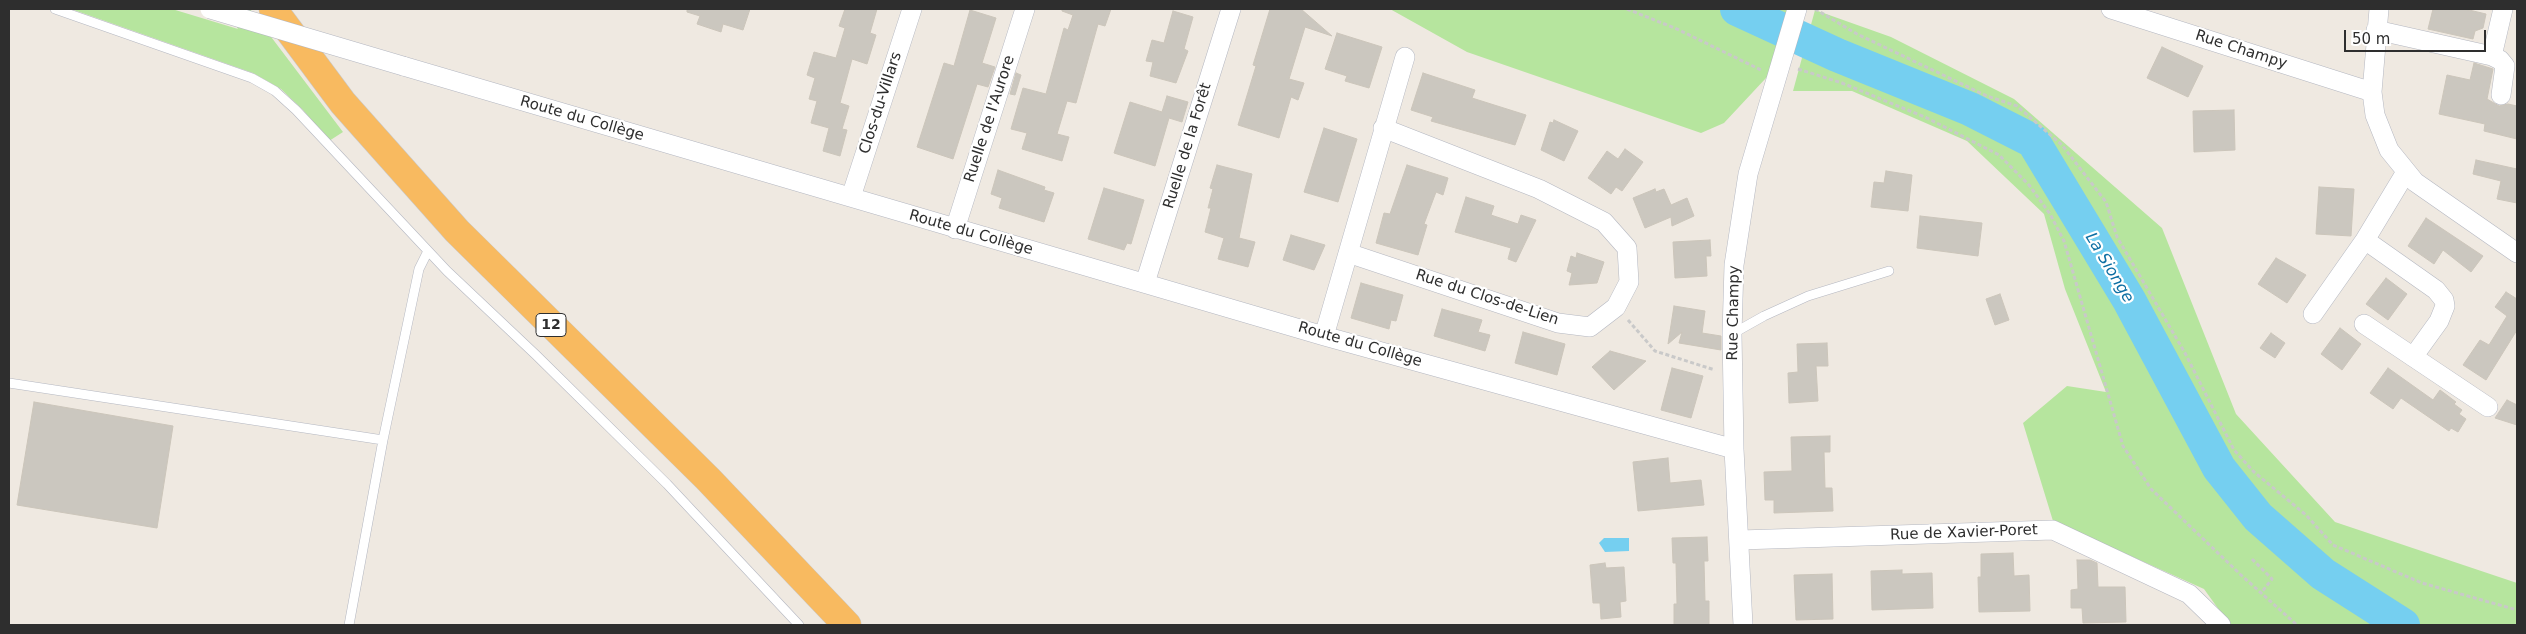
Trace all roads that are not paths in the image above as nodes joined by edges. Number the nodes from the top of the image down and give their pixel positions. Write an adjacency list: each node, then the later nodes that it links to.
1 (55, 9): 21 (lane)
2 (210, 9): 18 (street, Route du Collège, bridge)
3 (273, 9): 38 (highway, 12)
4 (912, 9): 18 (street, Clos-du-Villars)
5 (1025, 9): 19 (street, Ruelle de l'Aurore)
6 (1231, 9): 25 (street, Ruelle de la Forêt)
7 (1797, 9): 28 (street, Rue Champy)
8 (2111, 9): 14 (street, Rue Champy)
9 (2379, 9): 11 (street)
10 (2503, 9): 12 (street)
11 (2376, 30): 12 (street); 14 (street)
12 (2492, 56): 15 (street)
13 (1405, 57): 16 (street)
14 (2372, 92): 17 (street)
15 (2501, 95)
16 (1383, 128): 22 (street); 22 (street, Rue du Clos-de-Lien)
17 (2406, 172): 20 (street); 23 (street)
18 (851, 197): 19 (street, Route du Collège)
19 (955, 229): 25 (street, Route du Collège)
20 (2365, 240): 26 (street); 30 (street)
21 (428, 252): 33 (lane); 37 (lane)
22 (1348, 253): 29 (street)
23 (2517, 253)
24 (1889, 271): 28 (lane)
25 (1145, 283): 29 (street, Route du Collège)
26 (2313, 314)
27 (2364, 324): 30 (street)
28 (1732, 334): 34 (street, Rue Champy)
29 (1324, 336): 34 (street, Route du Collège)
30 (2413, 357): 32 (street)
31 (9, 384): 33 (lane)
32 (2488, 407)
33 (383, 440): 36 (lane)
34 (1734, 449): 35 (street, Rue Champy)
35 (1740, 540): 39 (street, Rue Champy); 40 (street, Rue de Xavier-Poret)
36 (349, 625)
37 (799, 625)
38 (847, 625)
39 (1743, 625)
40 (2221, 625)

